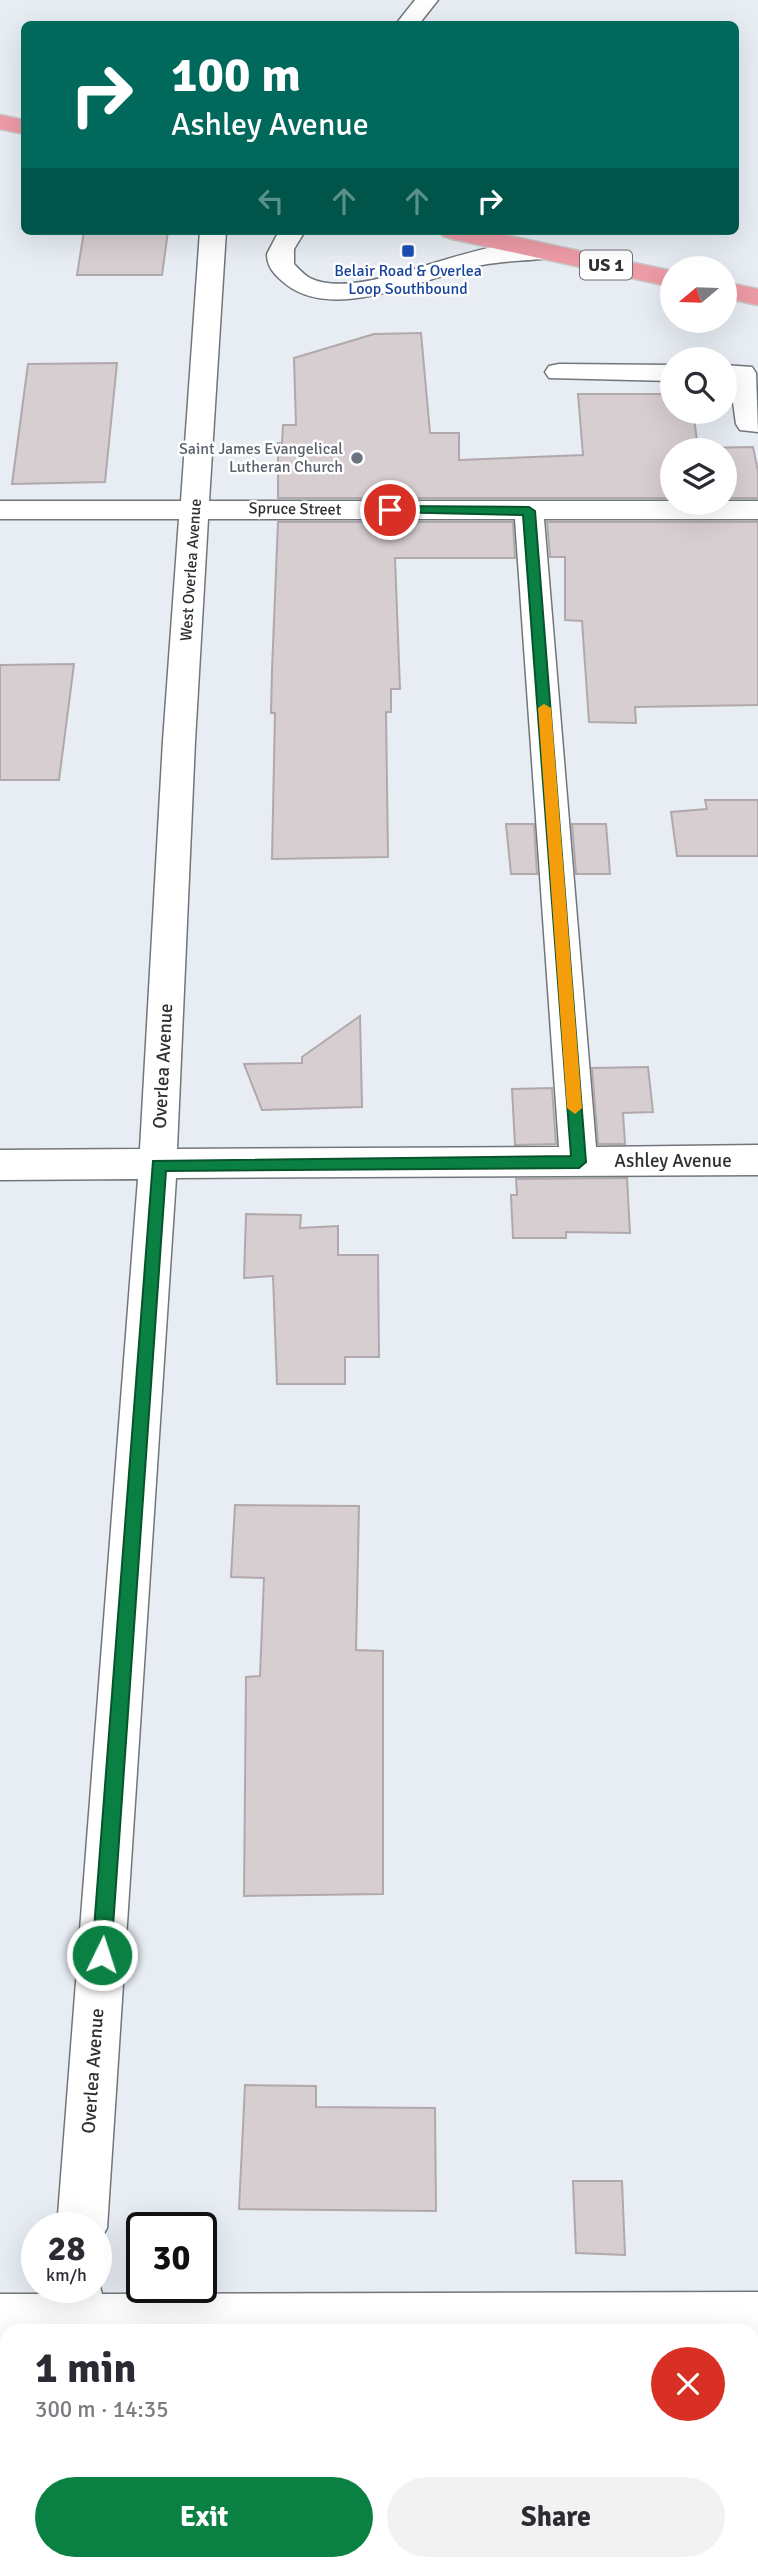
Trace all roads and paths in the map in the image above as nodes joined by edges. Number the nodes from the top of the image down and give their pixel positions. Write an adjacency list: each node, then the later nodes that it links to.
1 (427, 0): 2 (street)
2 (410, 21)
3 (0, 122): 4 (main road)
4 (21, 126)
5 (213, 235): 16 (street, West Overlea Avenue)
6 (289, 235): 8 (street)
7 (470, 235): 8 (main road, US 1)
8 (541, 251): 9 (main road, US 1)
9 (660, 276)
10 (737, 293): 11 (main road)
11 (758, 297)
12 (559, 372): 13 (street)
13 (660, 373)
14 (737, 373): 15 (street)
15 (758, 424)
16 (196, 508): 17 (street, Spruce Street); 19 (street, Spruce Street); 20 (street, West Overlea Avenue)
17 (0, 510)
18 (758, 510): 19 (street, Spruce Street)
19 (529, 511): 22 (street)
20 (178, 741): 24 (street, Overlea Avenue)
21 (758, 1160): 22 (street, Ashley Avenue)
22 (579, 1162): 24 (street, Ashley Avenue)
23 (0, 1165): 24 (street, Ashley Avenue)
24 (159, 1165): 25 (street, Overlea Avenue)
25 (83, 2212)
26 (76, 2303): 28 (street); 29 (street)
27 (758, 2318): 30 (street)
28 (0, 2320)
29 (257, 2324)
30 (336, 2324)

